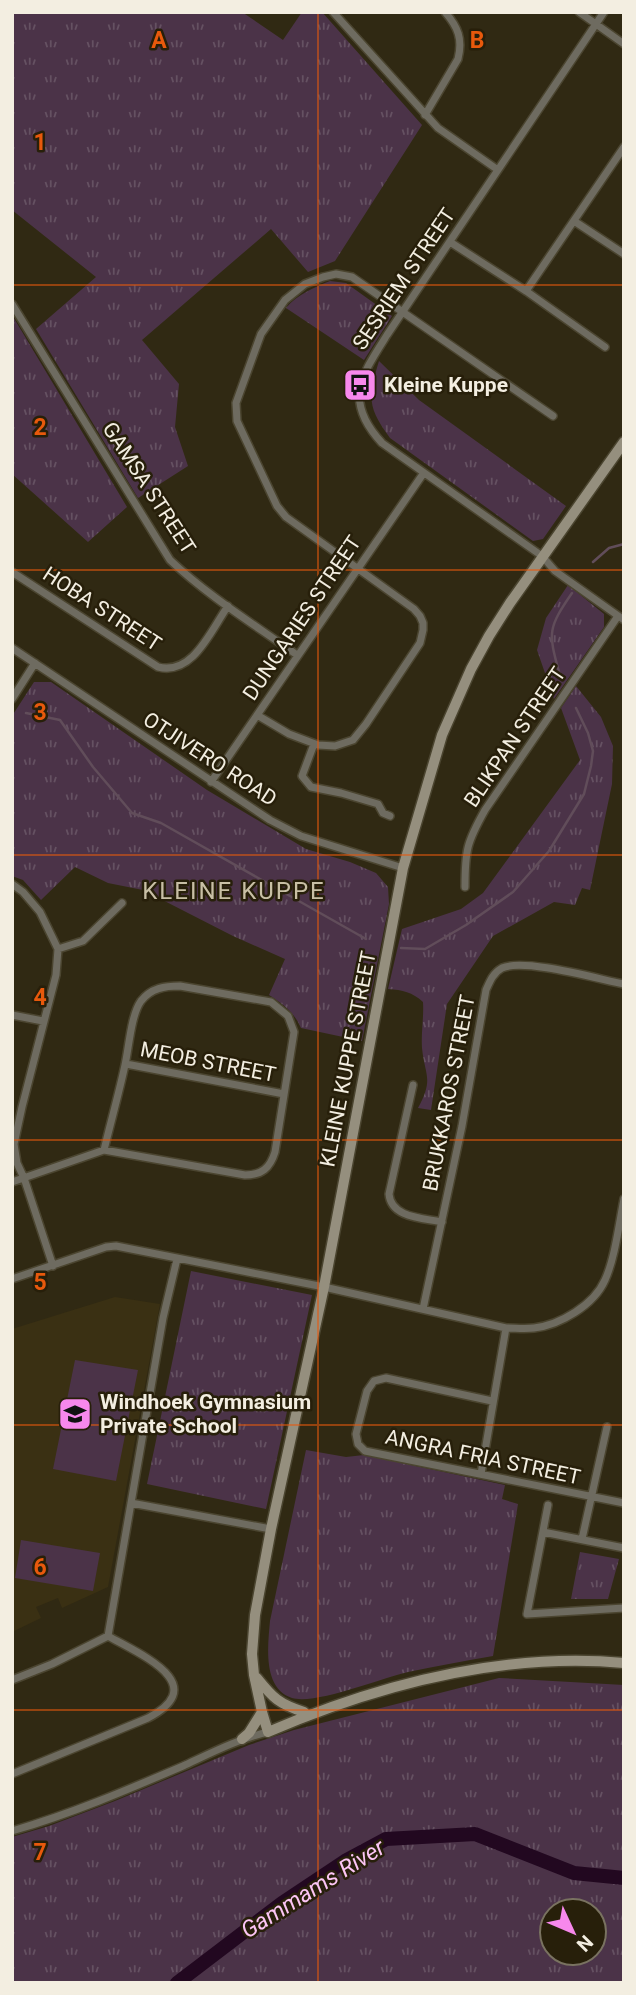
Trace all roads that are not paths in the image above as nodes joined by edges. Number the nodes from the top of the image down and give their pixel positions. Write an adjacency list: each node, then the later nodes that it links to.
1 (333, 12): 7 (street)
2 (445, 12): 7 (street)
3 (579, 12): 5 (street)
4 (604, 12): 5 (street, SESRIEM STREET)
5 (597, 24): 6 (street); 9 (street, SESRIEM STREET)
6 (624, 44)
7 (425, 116): 9 (street)
8 (622, 153): 10 (street)
9 (498, 170): 11 (street, SESRIEM STREET)
10 (573, 221): 12 (street); 13 (street)
11 (450, 242): 13 (street); 15 (street, SESRIEM STREET)
12 (624, 254)
13 (526, 291): 16 (street)
14 (12, 304): 23 (street, GAMSA STREET)
15 (402, 313): 17 (street); 19 (street, SESRIEM STREET); 21 (street)
16 (605, 347)
17 (553, 416)
18 (624, 442): 20 (street, KLEINE KUPPE STREET)
19 (423, 474): 20 (street, SESRIEM STREET); 21 (street, DUNGARIES STREET)
20 (542, 556): 24 (street, SESRIEM STREET); 33 (street, KLEINE KUPPE STREET)
21 (357, 568): 26 (street, DUNGARIES STREET); 30 (street)
22 (12, 572): 23 (street, HOBA STREET)
23 (228, 606): 26 (street, GAMSA STREET)
24 (621, 618): 35 (street, BLIKPAN STREET)
25 (12, 648): 27 (street, OTJIVERO ROAD)
26 (297, 654): 29 (street, DUNGARIES STREET)
27 (35, 663): 28 (street); 31 (street, OTJIVERO ROAD)
28 (12, 699)
29 (257, 715): 30 (street); 31 (street, DUNGARIES STREET)
30 (314, 744): 32 (street)
31 (211, 782): 33 (street, OTJIVERO ROAD)
32 (390, 816)
33 (403, 868): 54 (street, KLEINE KUPPE STREET)
34 (12, 884): 37 (street)
35 (465, 887)
36 (122, 903): 37 (street)
37 (58, 949): 40 (street)
38 (624, 984): 50 (street, BRUKKAROS STREET)
39 (12, 1015): 40 (street)
40 (43, 1021): 45 (street)
41 (126, 1064): 43 (street, MEOB STREET); 43 (street); 46 (street)
42 (413, 1084): 50 (street)
43 (284, 1094): 46 (street)
44 (12, 1106): 45 (street)
45 (22, 1107): 47 (street)
46 (104, 1150): 47 (street)
47 (24, 1178): 48 (street); 52 (street)
48 (12, 1182)
49 (624, 1199): 56 (street)
50 (442, 1222): 55 (street, BRUKKAROS STREET)
51 (177, 1259): 52 (street); 54 (street); 61 (street)
52 (53, 1266): 53 (street)
53 (12, 1279)
54 (324, 1287): 55 (street); 64 (street, KLEINE KUPPE STREET)
55 (424, 1309): 56 (street)
56 (506, 1328): 57 (street)
57 (492, 1401): 59 (street); 59 (street, ANGRA FRIA STREET)
58 (607, 1427): 60 (street)
59 (481, 1474): 60 (street, ANGRA FRIA STREET)
60 (591, 1497): 62 (street, ANGRA FRIA STREET); 66 (street)
61 (131, 1503): 64 (street); 69 (street)
62 (624, 1503)
63 (548, 1505): 65 (street)
64 (271, 1529): 71 (street, KLEINE KUPPE STREET)
65 (543, 1532): 66 (street); 68 (street)
66 (582, 1539): 67 (street)
67 (624, 1548)
68 (624, 1608)
69 (108, 1636): 72 (street); 77 (street)
70 (624, 1661): 74 (street); 75 (street)
71 (254, 1675): 73 (street, KLEINE KUPPE STREET); 74 (street)
72 (12, 1681)
73 (261, 1712): 75 (street, KLEINE KUPPE STREET); 76 (street)
74 (304, 1712): 75 (street)
75 (267, 1728): 76 (street)
76 (246, 1738): 78 (street)
77 (12, 1774)
78 (12, 1831)

